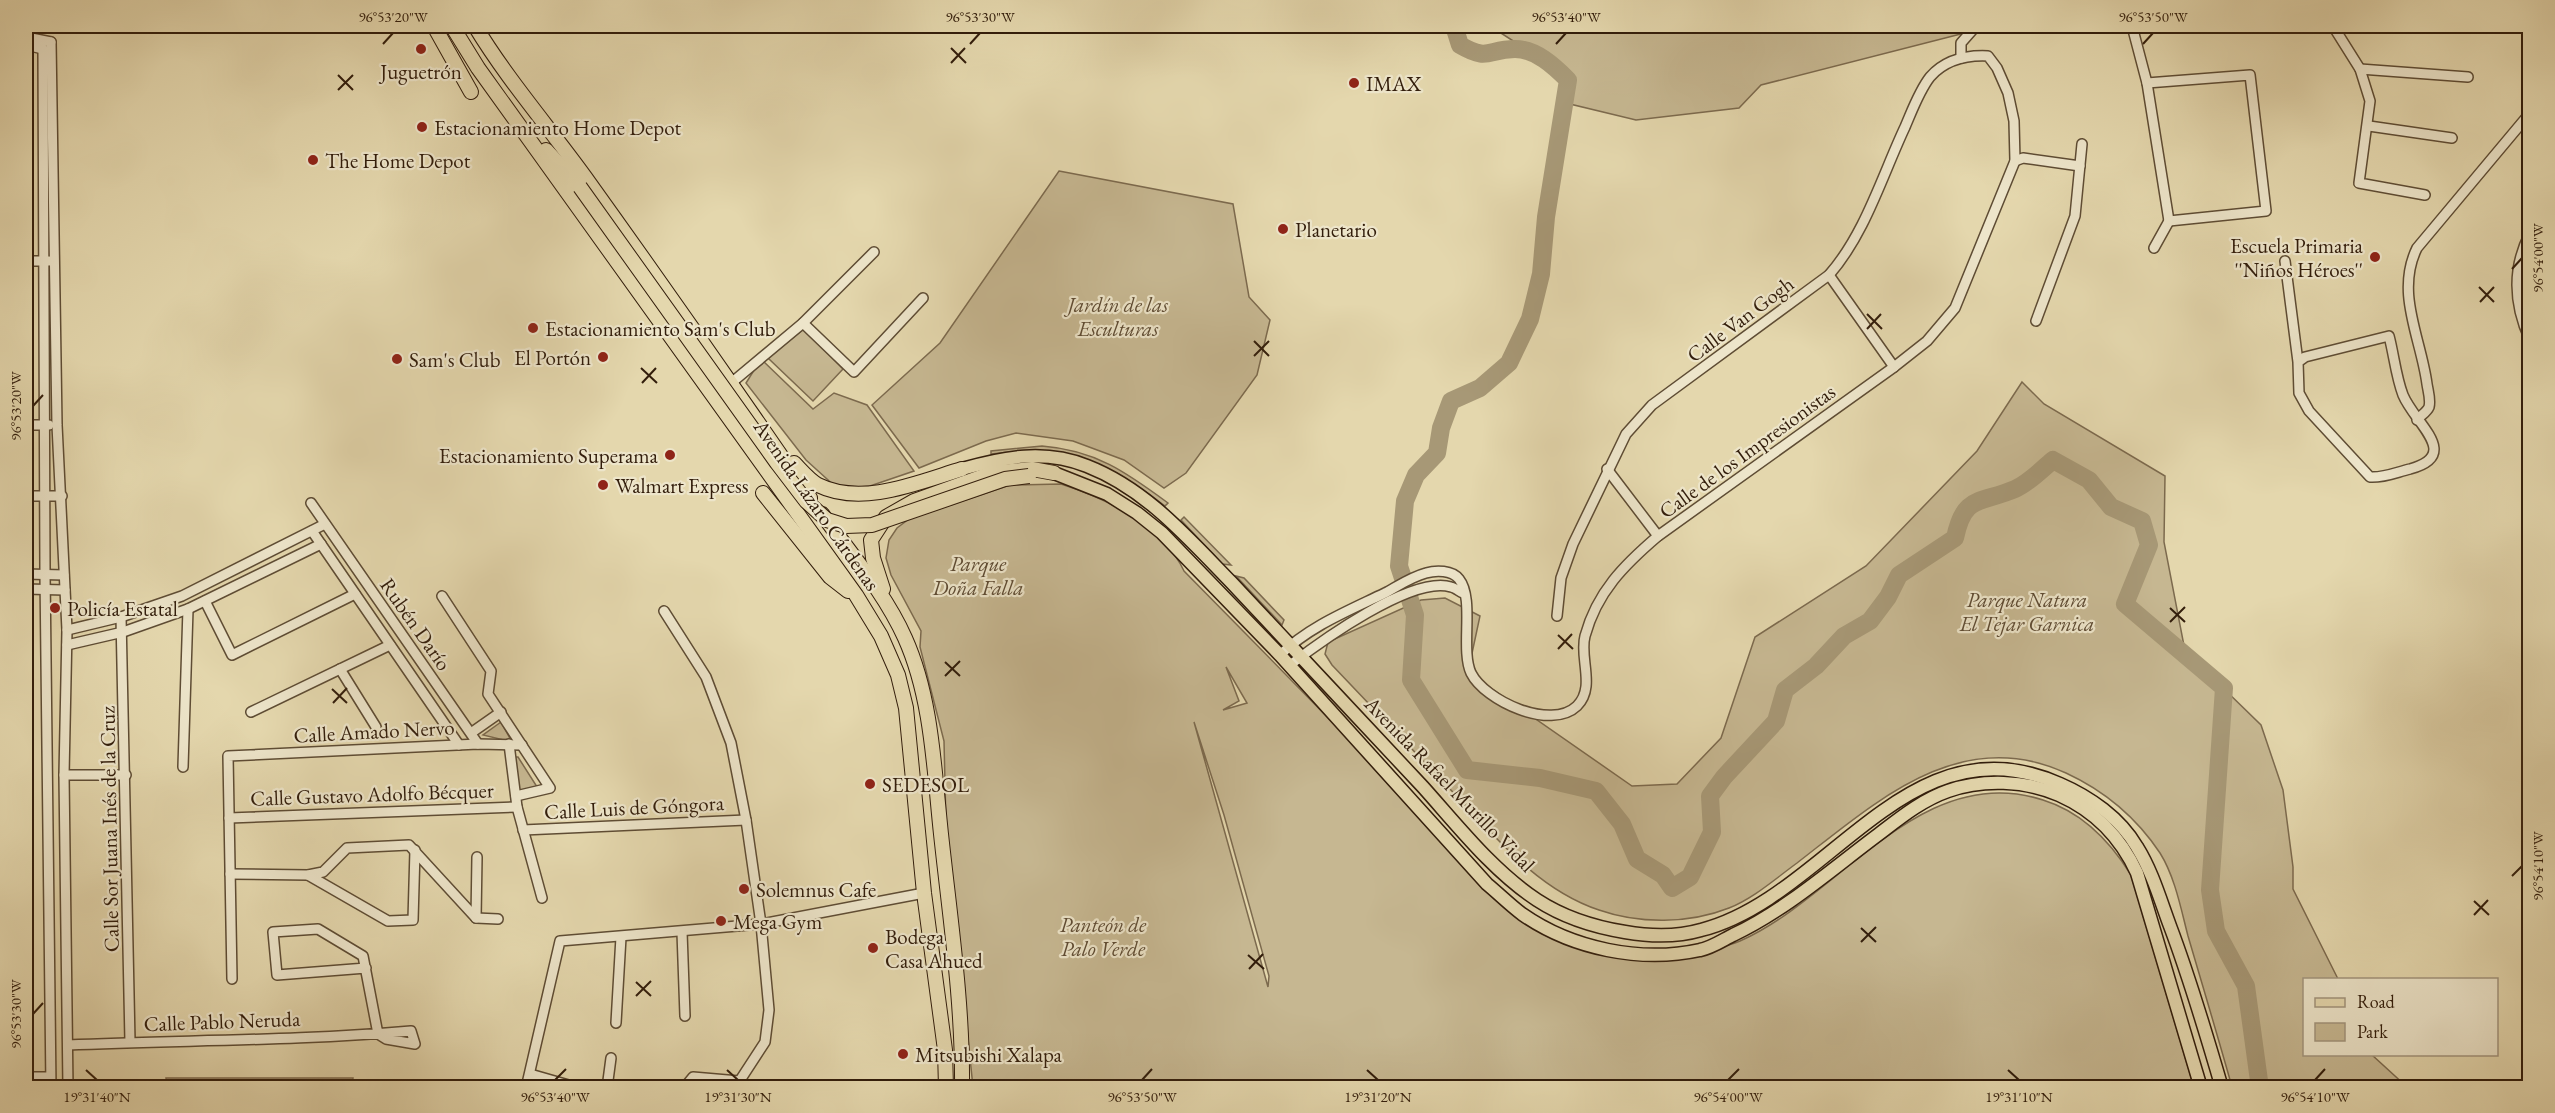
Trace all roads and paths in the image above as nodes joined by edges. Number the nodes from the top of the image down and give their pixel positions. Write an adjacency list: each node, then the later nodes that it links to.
1 (434, 26): 16 (highway)
2 (452, 26): 18 (highway, Avenida Lázaro Cárdenas)
3 (475, 26): 40 (highway, Avenida Lázaro Cárdenas)
4 (1976, 26): 12 (street)
5 (2132, 26): 15 (street)
6 (2333, 26): 13 (street)
7 (26, 37): 8 (street)
8 (51, 42): 10 (street); 31 (street)
9 (26, 45): 10 (street)
10 (43, 49): 30 (street)
11 (1988, 56): 12 (street, Calle Van Gogh); 22 (street, Calle de los Impresionistas)
12 (1961, 58): 33 (street, Calle Van Gogh)
13 (2360, 69): 14 (street); 19 (street)
14 (2468, 77)
15 (2147, 82): 25 (street); 25 (street)
16 (471, 92)
17 (2529, 113): 41 (street)
18 (514, 119): 48 (highway, bridge); 68 (highway, Avenida Lázaro Cárdenas)
19 (2369, 126): 20 (street); 24 (street)
20 (2452, 138)
21 (2082, 144): 23 (street)
22 (2015, 160): 23 (street); 39 (street, Calle de los Impresionistas)
23 (2080, 166): 35 (street)
24 (2425, 195)
25 (2169, 220): 27 (street)
26 (2529, 233): 37 (street)
27 (2154, 248)
28 (874, 252): 36 (street)
29 (26, 261): 30 (street)
30 (43, 261): 31 (street); 43 (street)
31 (54, 261): 44 (street)
32 (2285, 261): 38 (street)
33 (1829, 275): 39 (street); 47 (street, Calle Van Gogh)
34 (923, 298): 36 (street)
35 (2036, 321)
36 (804, 323): 40 (street)
37 (2529, 340)
38 (2298, 362): 41 (street); 41 (street)
39 (1894, 367): 56 (street, Calle de los Impresionistas)
40 (730, 384): 45 (highway, Avenida Lázaro Cárdenas)
41 (2416, 420)
42 (26, 425): 43 (street)
43 (45, 425): 44 (street); 51 (street)
44 (57, 425): 52 (street)
45 (779, 449): 46 (highway); 71 (highway, Avenida Lázaro Cárdenas)
46 (962, 469): 81 (main road, Avenida Rafael Murillo Vidal)
47 (1607, 469): 56 (street); 73 (street, Calle Van Gogh)
48 (1054, 473): 71 (highway); 82 (main road, Avenida Rafael Murillo Vidal)
49 (763, 493): 68 (highway)
50 (26, 496): 51 (street)
51 (45, 496): 52 (street); 59 (street)
52 (62, 496): 60 (street)
53 (311, 503): 54 (street, Rubén Darío)
54 (325, 524): 55 (street); 89 (street, Rubén Darío)
55 (312, 531): 57 (street, Rubén Darío); 74 (street)
56 (1658, 536): 66 (street, Calle de los Impresionistas)
57 (321, 544): 65 (street, Rubén Darío); 69 (street)
58 (26, 574): 59 (street)
59 (45, 574): 60 (street); 62 (street)
60 (64, 575): 63 (street)
61 (26, 589): 62 (street)
62 (46, 590): 63 (street); 94 (street)
63 (65, 590): 76 (street)
64 (1400, 591): 66 (street); 66 (street); 75 (street); 77 (street)
65 (355, 594): 69 (street); 80 (street, Rubén Darío)
66 (1463, 594)
67 (442, 596): 87 (street)
68 (856, 596): 107 (highway, Avenida Lázaro Cárdenas)
69 (205, 601): 70 (street)
70 (188, 609): 78 (street); 96 (street)
71 (891, 610): 133 (highway, Avenida Lázaro Cárdenas)
72 (664, 611): 101 (street)
73 (1557, 616)
74 (121, 617): 76 (street); 78 (street, Calle Sor Juana Inés de la Cruz)
75 (1330, 620): 77 (street); 81 (street)
76 (68, 630): 79 (street)
77 (1336, 630): 83 (street)
78 (123, 632): 79 (street); 98 (street, Calle Sor Juana Inés de la Cruz)
79 (67, 645): 95 (street)
80 (390, 645): 85 (street); 92 (street, Rubén Darío)
81 (1290, 645): 82 (street); 83 (main road, Avenida Rafael Murillo Vidal)
82 (1280, 655): 84 (main road, Avenida Rafael Murillo Vidal)
83 (1301, 656): 84 (street); 134 (main road, Avenida Rafael Murillo Vidal)
84 (1290, 665): 125 (main road, Avenida Rafael Murillo Vidal)
85 (340, 669): 86 (street); 88 (street)
86 (251, 712)
87 (501, 712): 89 (street); 93 (street)
88 (376, 727)
89 (471, 734): 90 (street, Rubén Darío)
90 (478, 744): 91 (street, Calle Amado Nervo); 92 (street, Calle Amado Nervo)
91 (509, 744): 93 (street, Calle Amado Nervo); 99 (street)
92 (459, 745): 100 (street, Calle Amado Nervo)
93 (522, 745): 99 (street)
94 (47, 752): 95 (street); 123 (street)
95 (64, 752): 97 (street)
96 (183, 767)
97 (64, 775): 98 (street); 119 (street)
98 (126, 775): 118 (street, Calle Sor Juana Inés de la Cruz)
99 (516, 802): 100 (street, Calle Gustavo Adolfo Bécquer); 102 (street)
100 (229, 818): 105 (street)
101 (746, 819): 102 (street, Calle Luis de Góngora); 111 (street)
102 (523, 830): 108 (street)
103 (415, 850): 106 (street); 106 (street); 109 (street)
104 (477, 856): 109 (street)
105 (230, 874): 106 (street); 115 (street)
106 (308, 875)
107 (924, 893): 111 (street); 132 (highway, Avenida Lázaro Cárdenas)
108 (542, 898)
109 (476, 918): 110 (street)
110 (498, 919)
111 (761, 924): 112 (street); 124 (street)
112 (681, 932): 113 (street); 116 (street)
113 (621, 937): 117 (street); 121 (street)
114 (366, 968): 114 (street); 118 (street, Calle Pablo Neruda)
115 (232, 979)
116 (685, 1016)
117 (616, 1023)
118 (130, 1042): 119 (street, Calle Pablo Neruda)
119 (68, 1045): 127 (street)
120 (611, 1058): 130 (street)
121 (530, 1074): 128 (street); 129 (street)
122 (26, 1077): 123 (street)
123 (50, 1077): 126 (street)
124 (737, 1084): 131 (street)
125 (2198, 1086)
126 (51, 1088)
127 (68, 1088)
128 (526, 1088)
129 (579, 1088)
130 (607, 1088)
131 (684, 1088)
132 (946, 1088)
133 (962, 1088)
134 (2222, 1088)

